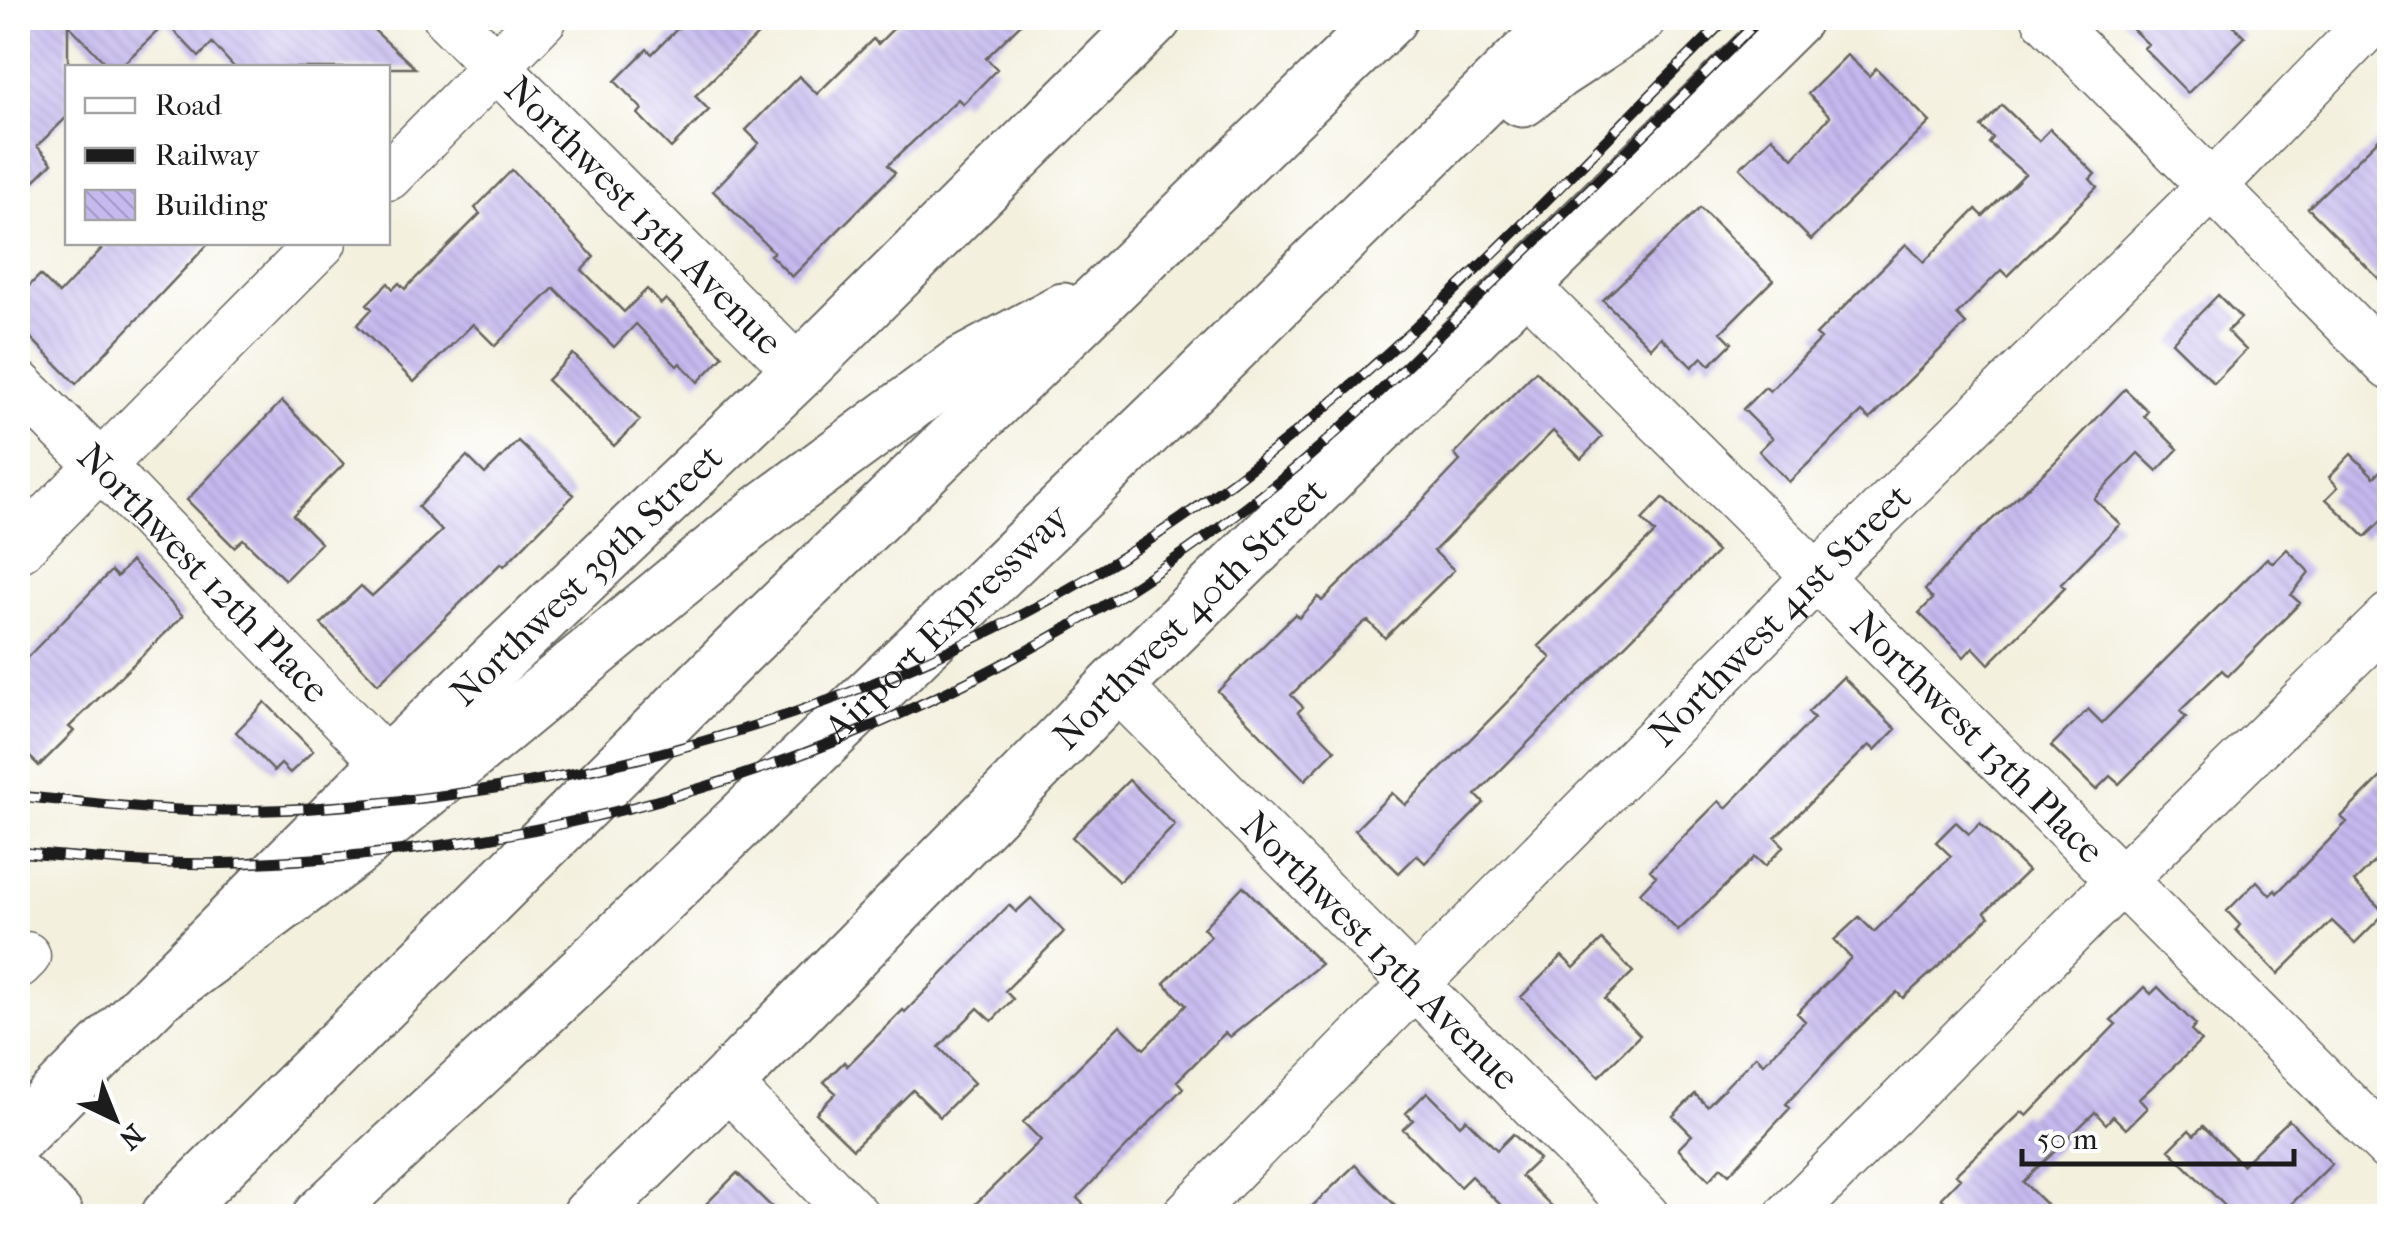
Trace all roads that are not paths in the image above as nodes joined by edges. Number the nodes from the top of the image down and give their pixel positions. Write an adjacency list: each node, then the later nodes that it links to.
1 (448, 18): 10 (street, Northwest 13th Avenue)
2 (544, 18): 10 (street)
3 (1154, 18): 18 (main road, Northwest 39th Street)
4 (1390, 18): 15 (main road)
5 (1565, 18): 14 (main road, Airport Expressway)
6 (1638, 18): 14 (main road)
7 (1794, 18): 16 (main road, Northwest 40th Street)
8 (2046, 18): 12 (street)
9 (2375, 18): 12 (street, Northwest 41st Street)
10 (495, 66): 11 (street); 18 (street, Northwest 13th Avenue)
11 (390, 174)
12 (2212, 186): 17 (street); 22 (street, Northwest 41st Street)
13 (319, 245): 20 (street)
14 (1331, 249): 35 (main road, Airport Expressway)
15 (1119, 281): 28 (main road); 34 (main road)
16 (1523, 284): 22 (street, Northwest 13th Place); 24 (main road, Northwest 40th Street)
17 (2390, 366)
18 (798, 370): 25 (main road, Northwest 39th Street)
19 (18, 384): 20 (street, Northwest 12th Place)
20 (102, 467): 21 (street); 25 (street, Northwest 12th Place)
21 (18, 549)
22 (1816, 577): 26 (street, Northwest 13th Place); 27 (street, Northwest 41st Street)
23 (2390, 617): 26 (street)
24 (1116, 686): 27 (street, Northwest 13th Avenue); 29 (main road, Northwest 40th Street)
25 (388, 764): 28 (main road, Northwest 39th Street)
26 (2121, 880): 31 (street, Northwest 13th Place); 40 (street)
27 (1414, 984): 38 (street, Northwest 41st Street); 39 (street, Northwest 13th Avenue)
28 (161, 993): 30 (main road, Northwest 39th Street)
29 (726, 1083): 36 (main road, Northwest 40th Street); 37 (street)
30 (18, 1135)
31 (2390, 1148)
32 (18, 1179): 33 (main road)
33 (55, 1216)
34 (169, 1216)
35 (321, 1216)
36 (590, 1216)
37 (855, 1216)
38 (1186, 1216)
39 (1644, 1216)
40 (1788, 1216)

